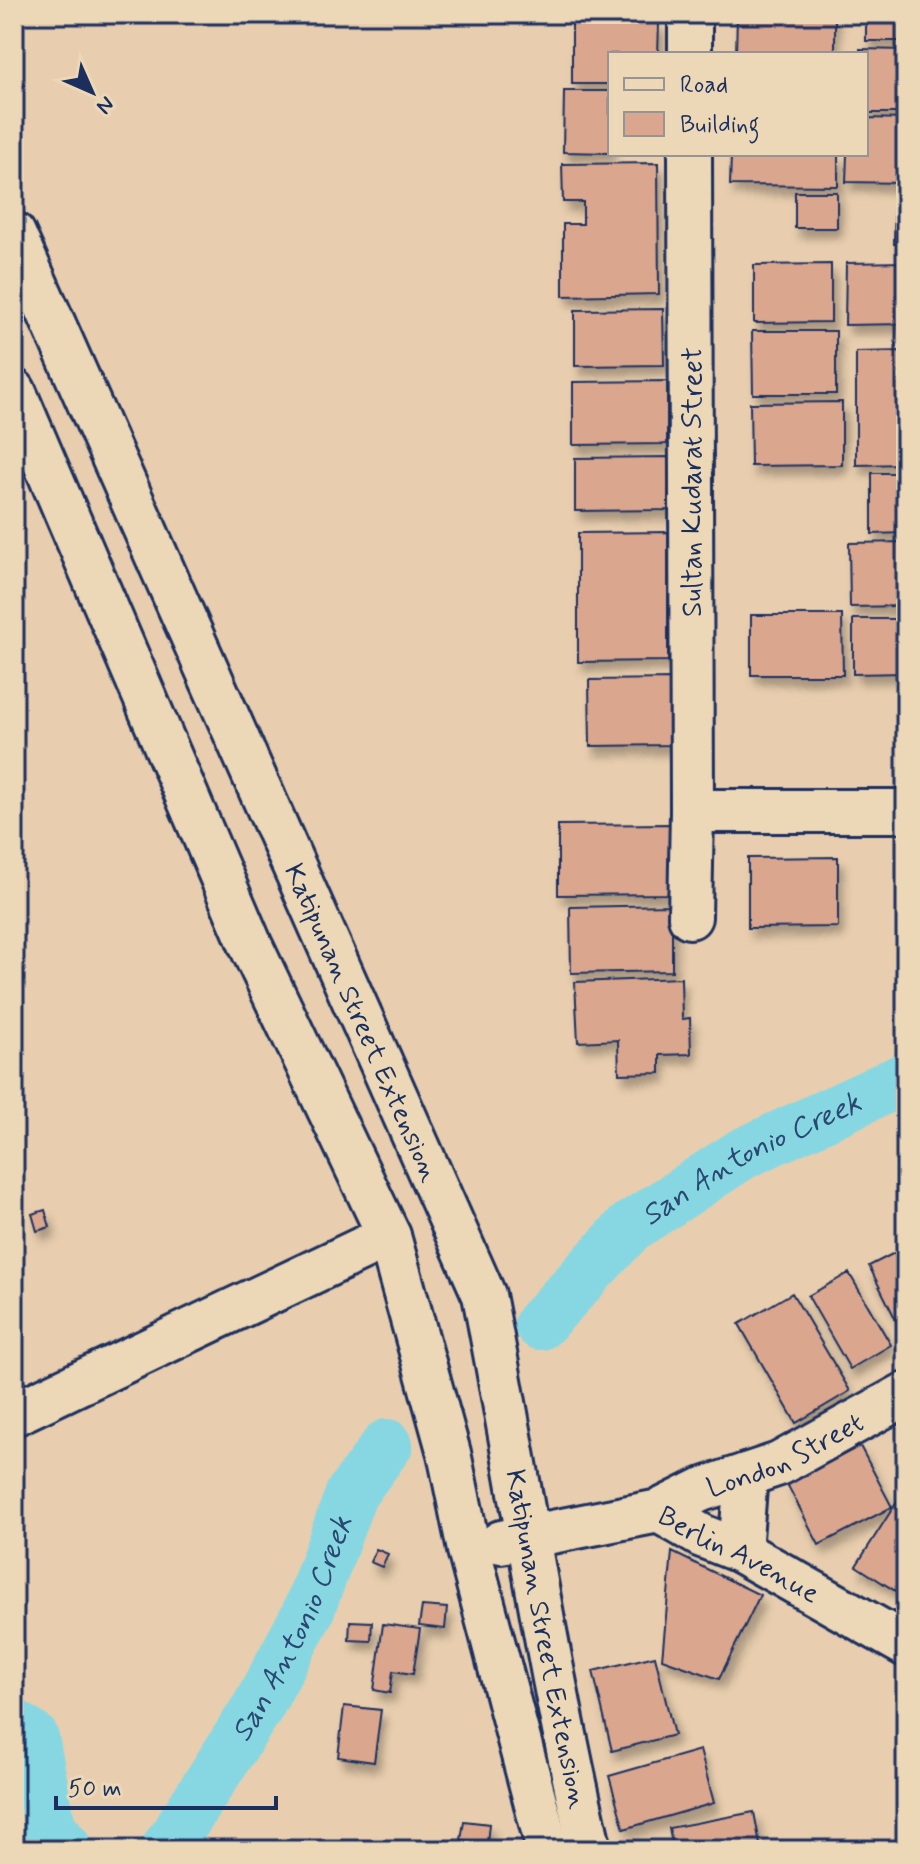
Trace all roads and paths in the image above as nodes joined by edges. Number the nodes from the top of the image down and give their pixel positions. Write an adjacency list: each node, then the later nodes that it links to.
1 (690, 14): 2 (street)
2 (690, 52)
3 (690, 156): 6 (street, Sultan Kudarat Street)
4 (14, 234): 14 (street, Katipunan Street Extension)
5 (14, 391): 9 (street, Katipunan Street Extension)
6 (692, 811): 7 (street); 8 (street, Sultan Kudarat Street)
7 (906, 811)
8 (690, 917)
9 (389, 1236): 11 (street); 15 (street, Katipunan Street Extension)
10 (906, 1394): 12 (street, London Street)
11 (14, 1414)
12 (746, 1475): 13 (street, London Street); 16 (street)
13 (659, 1511): 14 (street, Berlin Avenue); 16 (street, Berlin Avenue)
14 (526, 1526): 15 (street, Berlin Avenue); 19 (street, Katipunan Street Extension)
15 (467, 1541): 18 (street, Katipunan Street Extension)
16 (740, 1551): 17 (street, Berlin Avenue)
17 (906, 1645)
18 (548, 1850)
19 (590, 1850)

